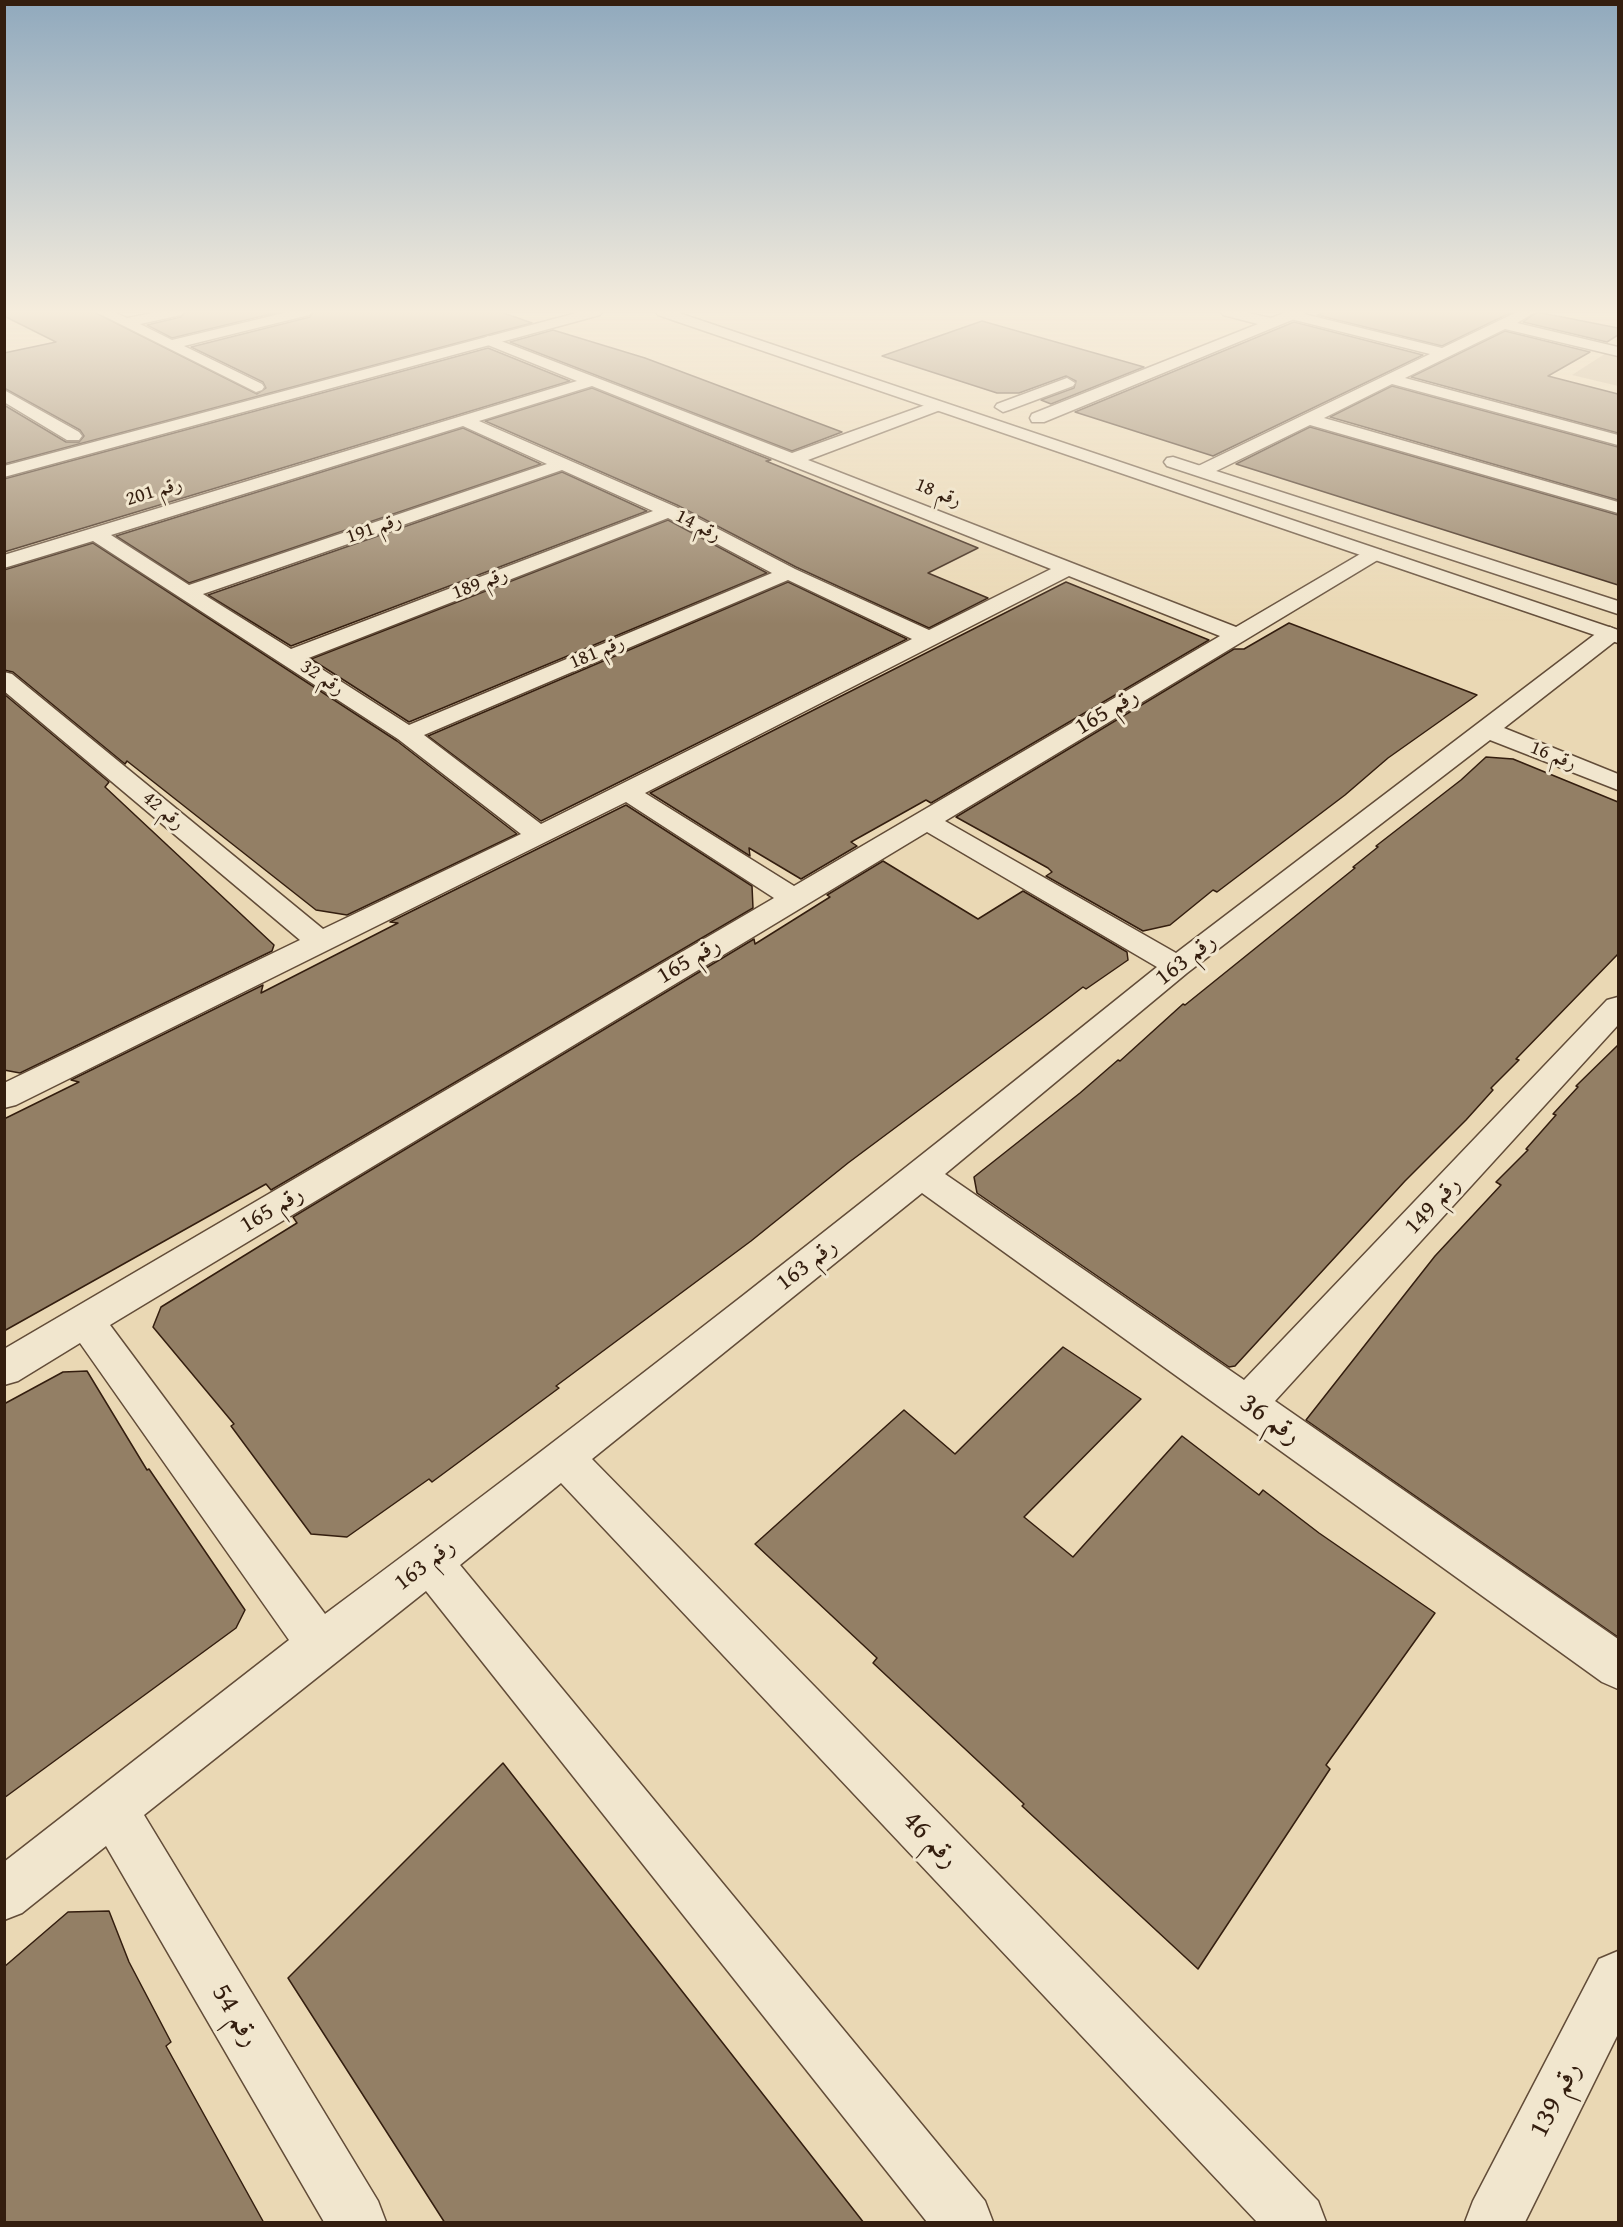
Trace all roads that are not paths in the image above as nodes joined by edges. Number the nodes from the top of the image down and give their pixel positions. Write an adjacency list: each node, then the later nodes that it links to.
1 (44, 416): 16 (street)
2 (210, 416): 21 (street)
3 (481, 416): 13 (street, رقم 201)
4 (683, 416): 18 (street, رقم 18)
5 (910, 416): 18 (street)
6 (966, 416): 25 (street)
7 (1031, 416): 11 (street)
8 (1043, 416): 11 (street)
9 (1315, 416): 12 (street)
10 (1527, 416): 15 (street)
11 (1038, 418): 14 (street)
12 (1309, 419): 20 (street); 22 (street)
13 (465, 421): 19 (street, رقم 14); 24 (street, رقم 201)
14 (1060, 426)
15 (1618, 440)
16 (50, 442)
17 (1158, 457): 20 (street)
18 (793, 459): 27 (street, رقم 18)
19 (564, 464): 23 (street, رقم 14); 29 (street, رقم 191)
20 (1202, 471): 30 (street)
21 (4, 472)
22 (1618, 508)
23 (669, 511): 28 (street, رقم 14); 33 (street, رقم 189)
24 (94, 534): 26 (street, رقم 201); 29 (street, رقم 32)
25 (1374, 554): 30 (street); 31 (street, رقم 165)
26 (4, 562)
27 (1068, 568): 31 (street, رقم 18); 32 (street)
28 (788, 573): 32 (street, رقم 14); 36 (street, رقم 181)
29 (185, 593): 33 (street, رقم 32)
30 (1616, 626): 35 (street, رقم 163)
31 (1238, 635): 39 (street, رقم 165)
32 (928, 638): 38 (street)
33 (291, 657): 36 (street, رقم 32)
34 (4, 678): 42 (street, رقم 42)
35 (1487, 730): 37 (street, رقم 16); 43 (street, رقم 163)
36 (407, 734): 40 (street, رقم 32)
37 (1618, 783)
38 (627, 792): 40 (street); 41 (street)
39 (924, 820): 41 (street, رقم 165); 43 (street)
40 (539, 835): 42 (street)
41 (793, 898): 47 (street, رقم 165)
42 (322, 942): 45 (street)
43 (1177, 966): 46 (street, رقم 163)
44 (1618, 1007): 49 (street, رقم 149)
45 (4, 1097)
46 (921, 1175): 49 (street, رقم 36); 50 (street, رقم 163)
47 (86, 1321): 48 (street, رقم 165); 52 (street)
48 (4, 1369)
49 (1247, 1404): 53 (street, رقم 36)
50 (563, 1457): 51 (street, رقم 163); 59 (street, رقم 46)
51 (430, 1562): 52 (street, رقم 163); 58 (street)
52 (320, 1645): 54 (street, رقم 163)
53 (1618, 1666)
54 (113, 1810): 55 (street, رقم 163); 57 (street, رقم 54)
55 (4, 1895)
56 (1618, 1978): 60 (street, رقم 139)
57 (357, 2223)
58 (964, 2223)
59 (1297, 2223)
60 (1494, 2223)

